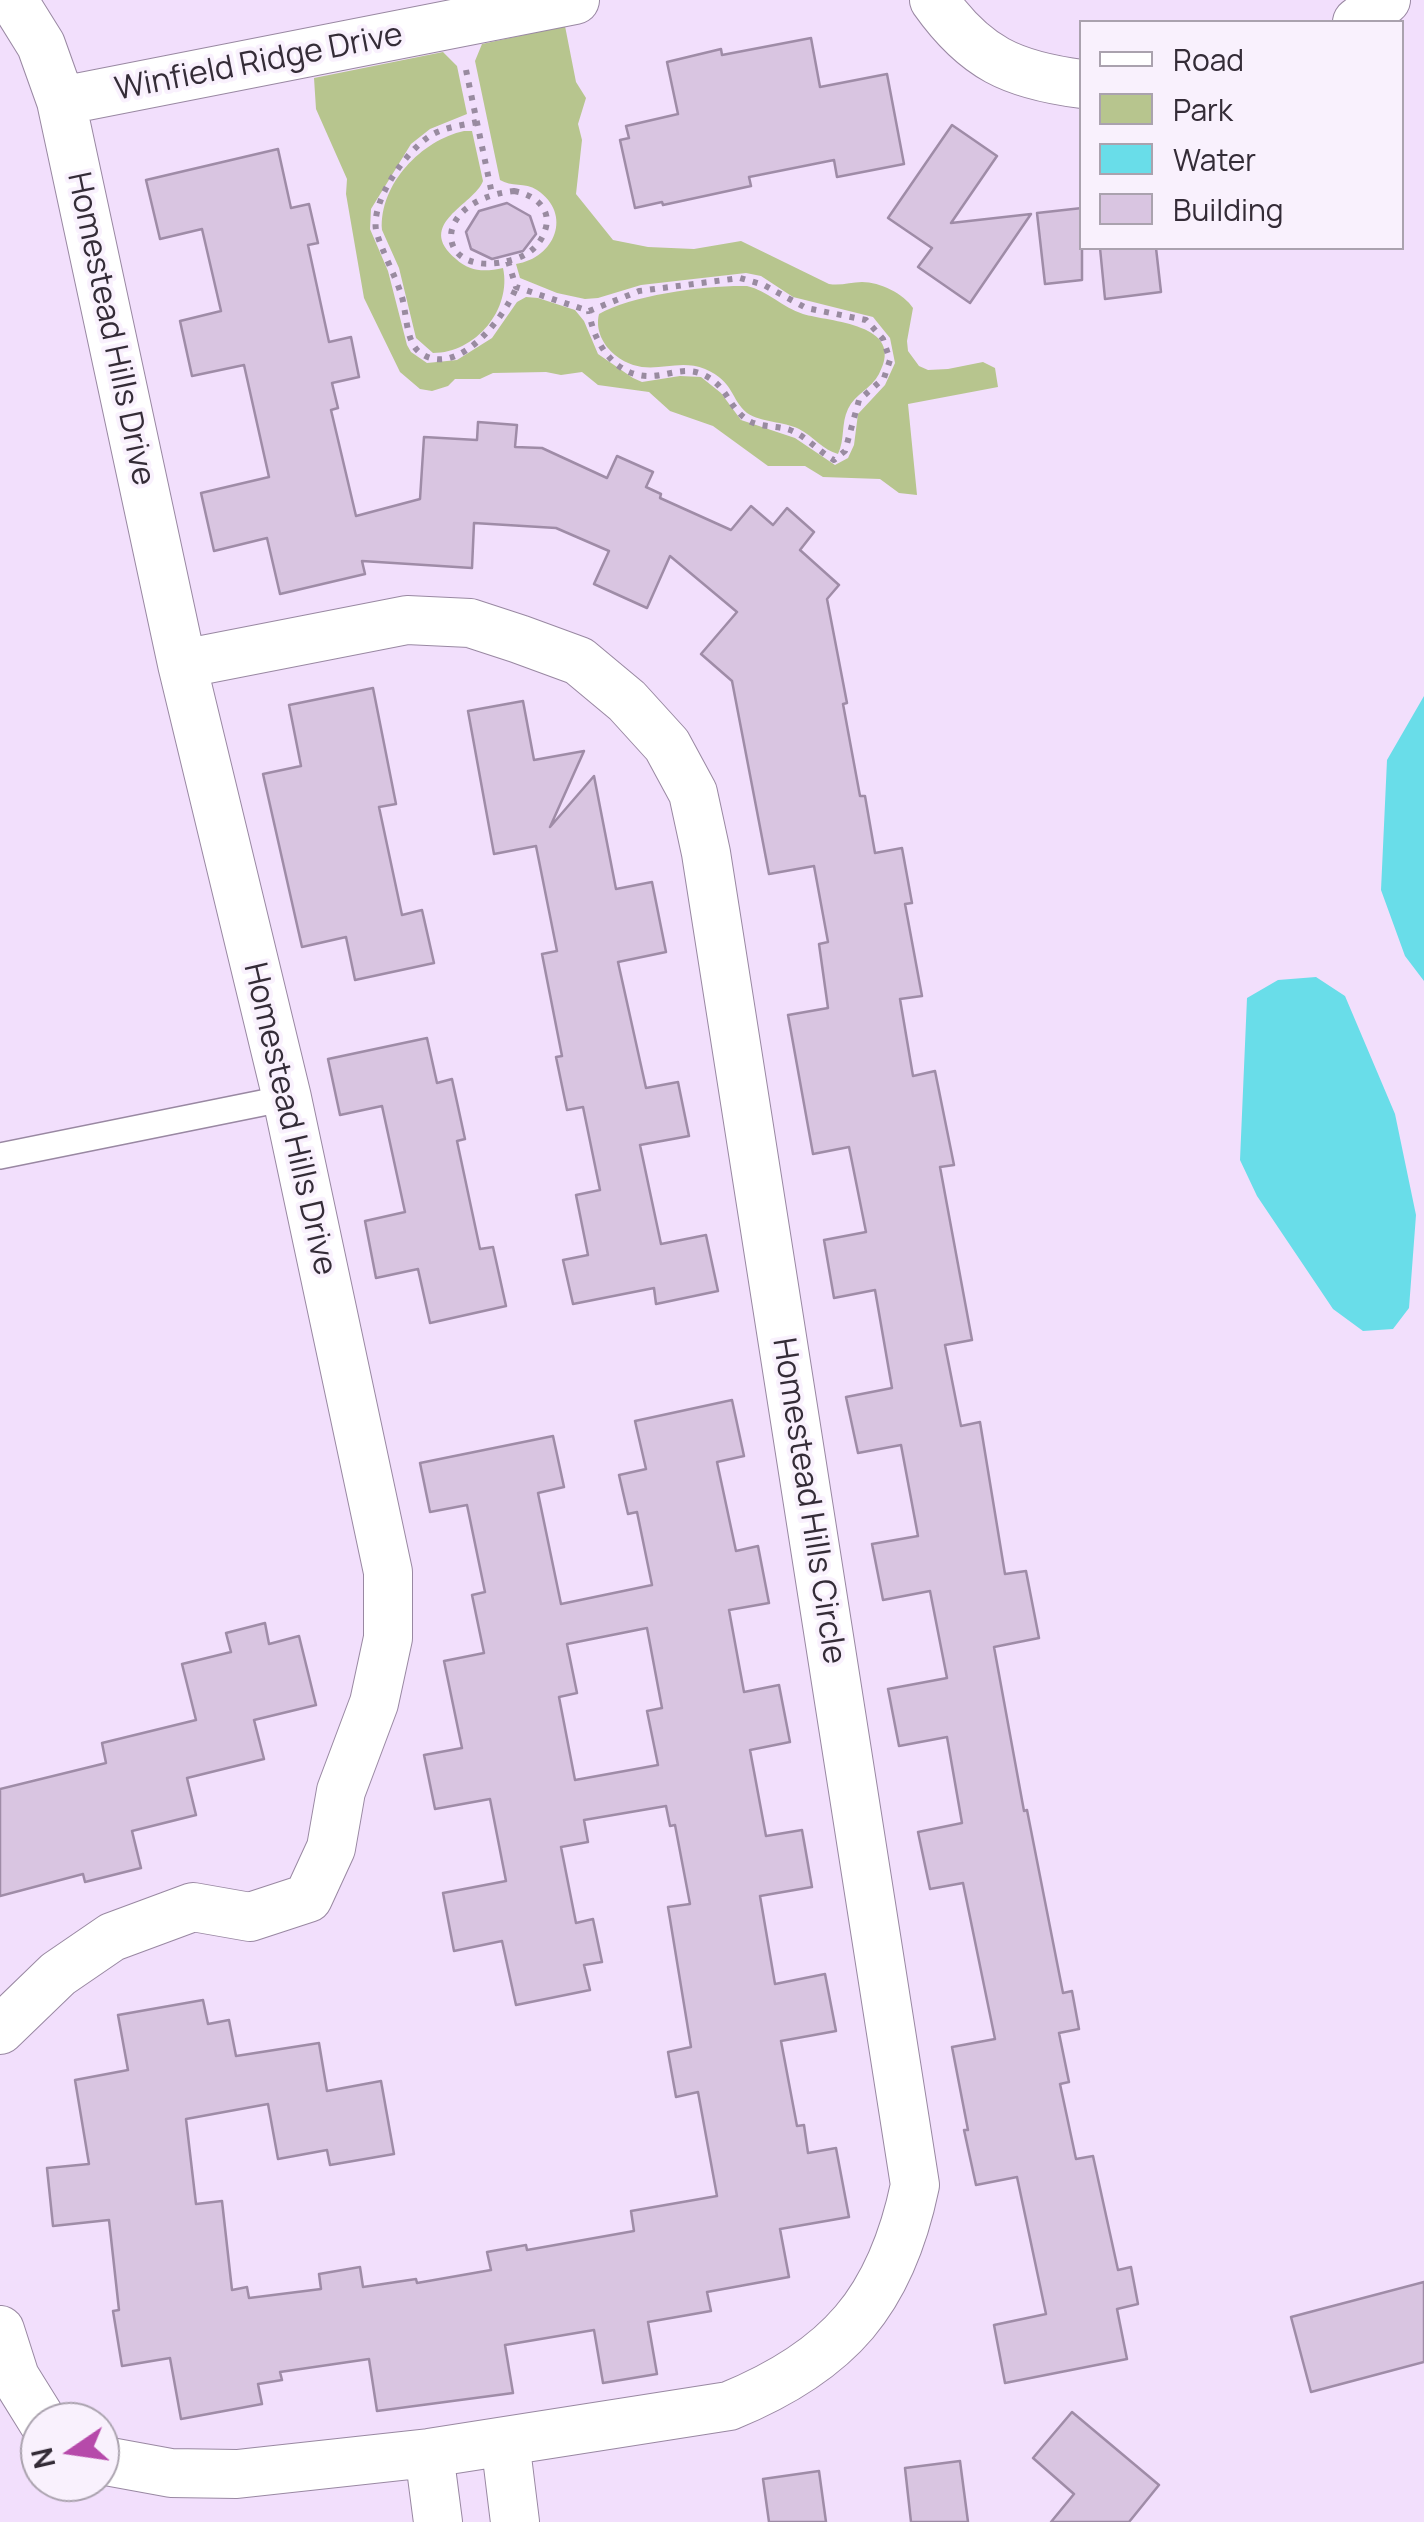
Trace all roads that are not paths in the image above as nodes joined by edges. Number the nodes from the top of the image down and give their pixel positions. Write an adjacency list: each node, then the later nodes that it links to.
1 (14, 0): 8 (street, Homestead Hills Drive)
2 (576, 0): 5 (street, Winfield Ridge Drive)
3 (934, 0): 7 (street)
4 (1386, 0): 6 (street)
5 (431, 19): 8 (street, Winfield Ridge Drive)
6 (1361, 20)
7 (1079, 83)
8 (60, 101): 9 (street, Homestead Hills Drive)
9 (182, 664): 10 (street, Homestead Hills Drive); 15 (street, Homestead Hills Circle)
10 (287, 1098): 11 (lane); 12 (street, Homestead Hills Drive)
11 (2, 1147)
12 (0, 2030)
13 (0, 2330): 14 (street)
14 (31, 2402)
15 (505, 2441): 16 (street, Homestead Hills Circle); 19 (street)
16 (428, 2453): 17 (street); 18 (street)
17 (120, 2464)
18 (438, 2522)
19 (515, 2522)

